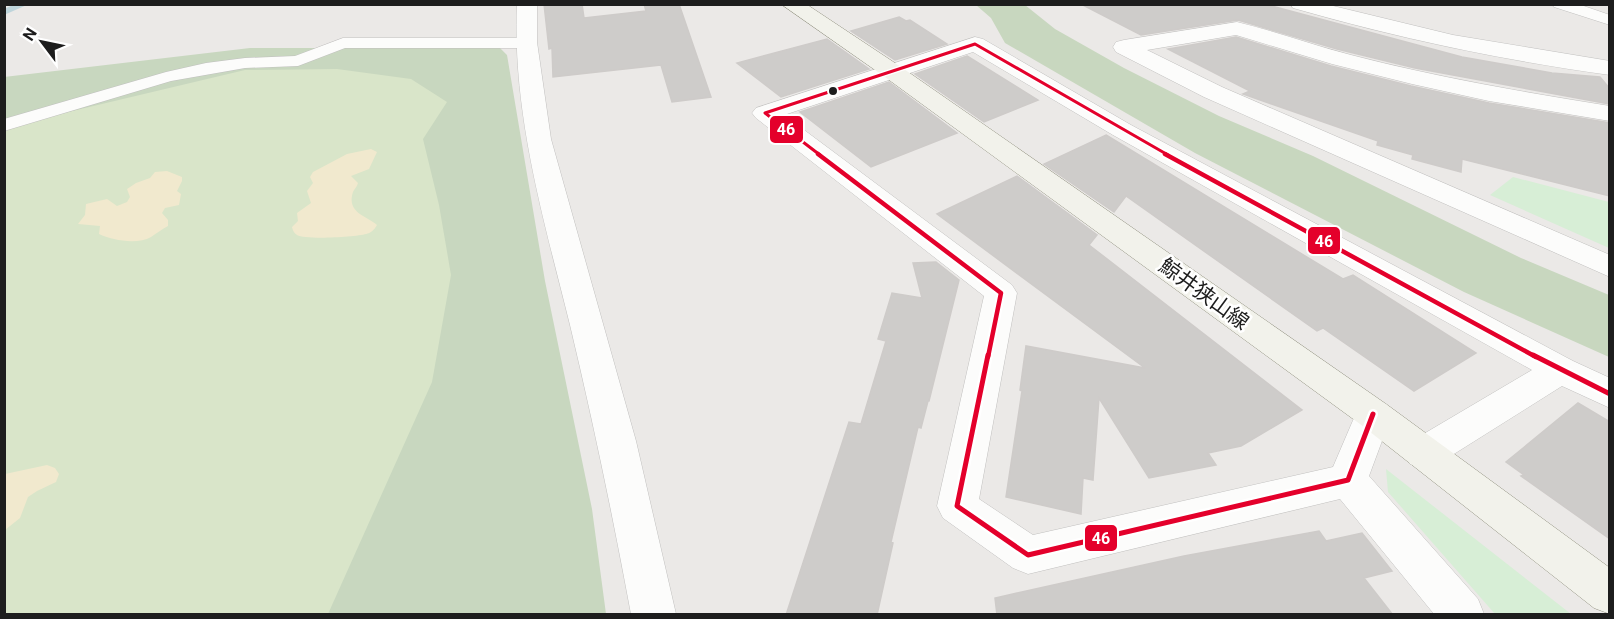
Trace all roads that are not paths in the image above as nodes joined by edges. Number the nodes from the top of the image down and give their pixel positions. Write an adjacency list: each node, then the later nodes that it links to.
1 (527, 4): 6 (street)
2 (791, 4): 8 (main road, 鯨井狭山線)
3 (1300, 4): 7 (street)
4 (1560, 4): 5 (lane)
5 (1610, 20)
6 (527, 43): 10 (lane); 18 (street)
7 (1610, 68)
8 (894, 72): 12 (street); 14 (main road, 鯨井狭山線); 16 (street)
9 (1610, 114): 11 (street)
10 (4, 125)
11 (1610, 267)
12 (1560, 370): 13 (street); 15 (street)
13 (1610, 394)
14 (1373, 414): 15 (main road, 鯨井狭山線); 16 (street)
15 (1424, 453): 17 (main road, 鯨井狭山線)
16 (1348, 480): 19 (street)
17 (1610, 594)
18 (654, 615)
19 (1462, 615)

